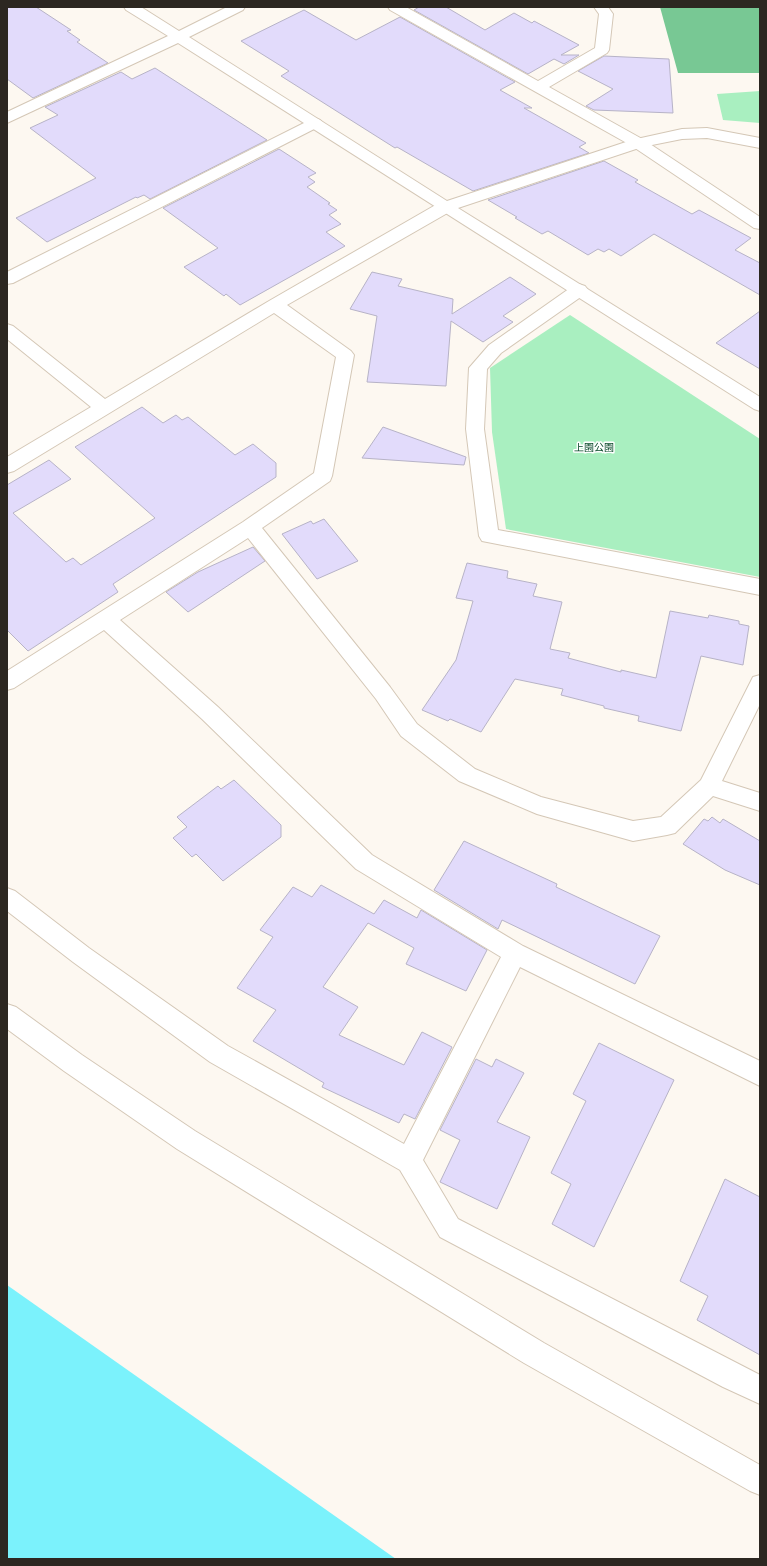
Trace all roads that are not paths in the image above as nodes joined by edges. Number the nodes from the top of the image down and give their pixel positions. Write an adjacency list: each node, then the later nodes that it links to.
1 (132, 7): 5 (street)
2 (238, 7): 5 (street)
3 (395, 7): 6 (street)
4 (601, 7): 6 (street)
5 (178, 37): 7 (street); 8 (street)
6 (539, 87): 9 (street)
7 (7, 118)
8 (315, 123): 11 (street); 13 (street)
9 (638, 143): 10 (street); 11 (street); 12 (street)
10 (760, 143)
11 (444, 208): 14 (street); 15 (street)
12 (760, 224)
13 (7, 279)
14 (579, 290): 17 (street); 21 (street)
15 (275, 305): 18 (street); 20 (street)
16 (7, 330): 18 (street)
17 (760, 404)
18 (104, 408): 19 (street)
19 (7, 466)
20 (250, 527): 22 (street); 25 (street)
21 (760, 587)
22 (105, 619): 23 (street); 28 (street)
23 (7, 682)
24 (760, 683): 25 (street)
25 (709, 786): 26 (street)
26 (760, 802)
27 (7, 898): 31 (street)
28 (515, 953): 30 (street); 31 (street)
29 (7, 1016): 33 (street)
30 (760, 1074)
31 (409, 1161): 32 (street)
32 (760, 1390)
33 (760, 1481)

